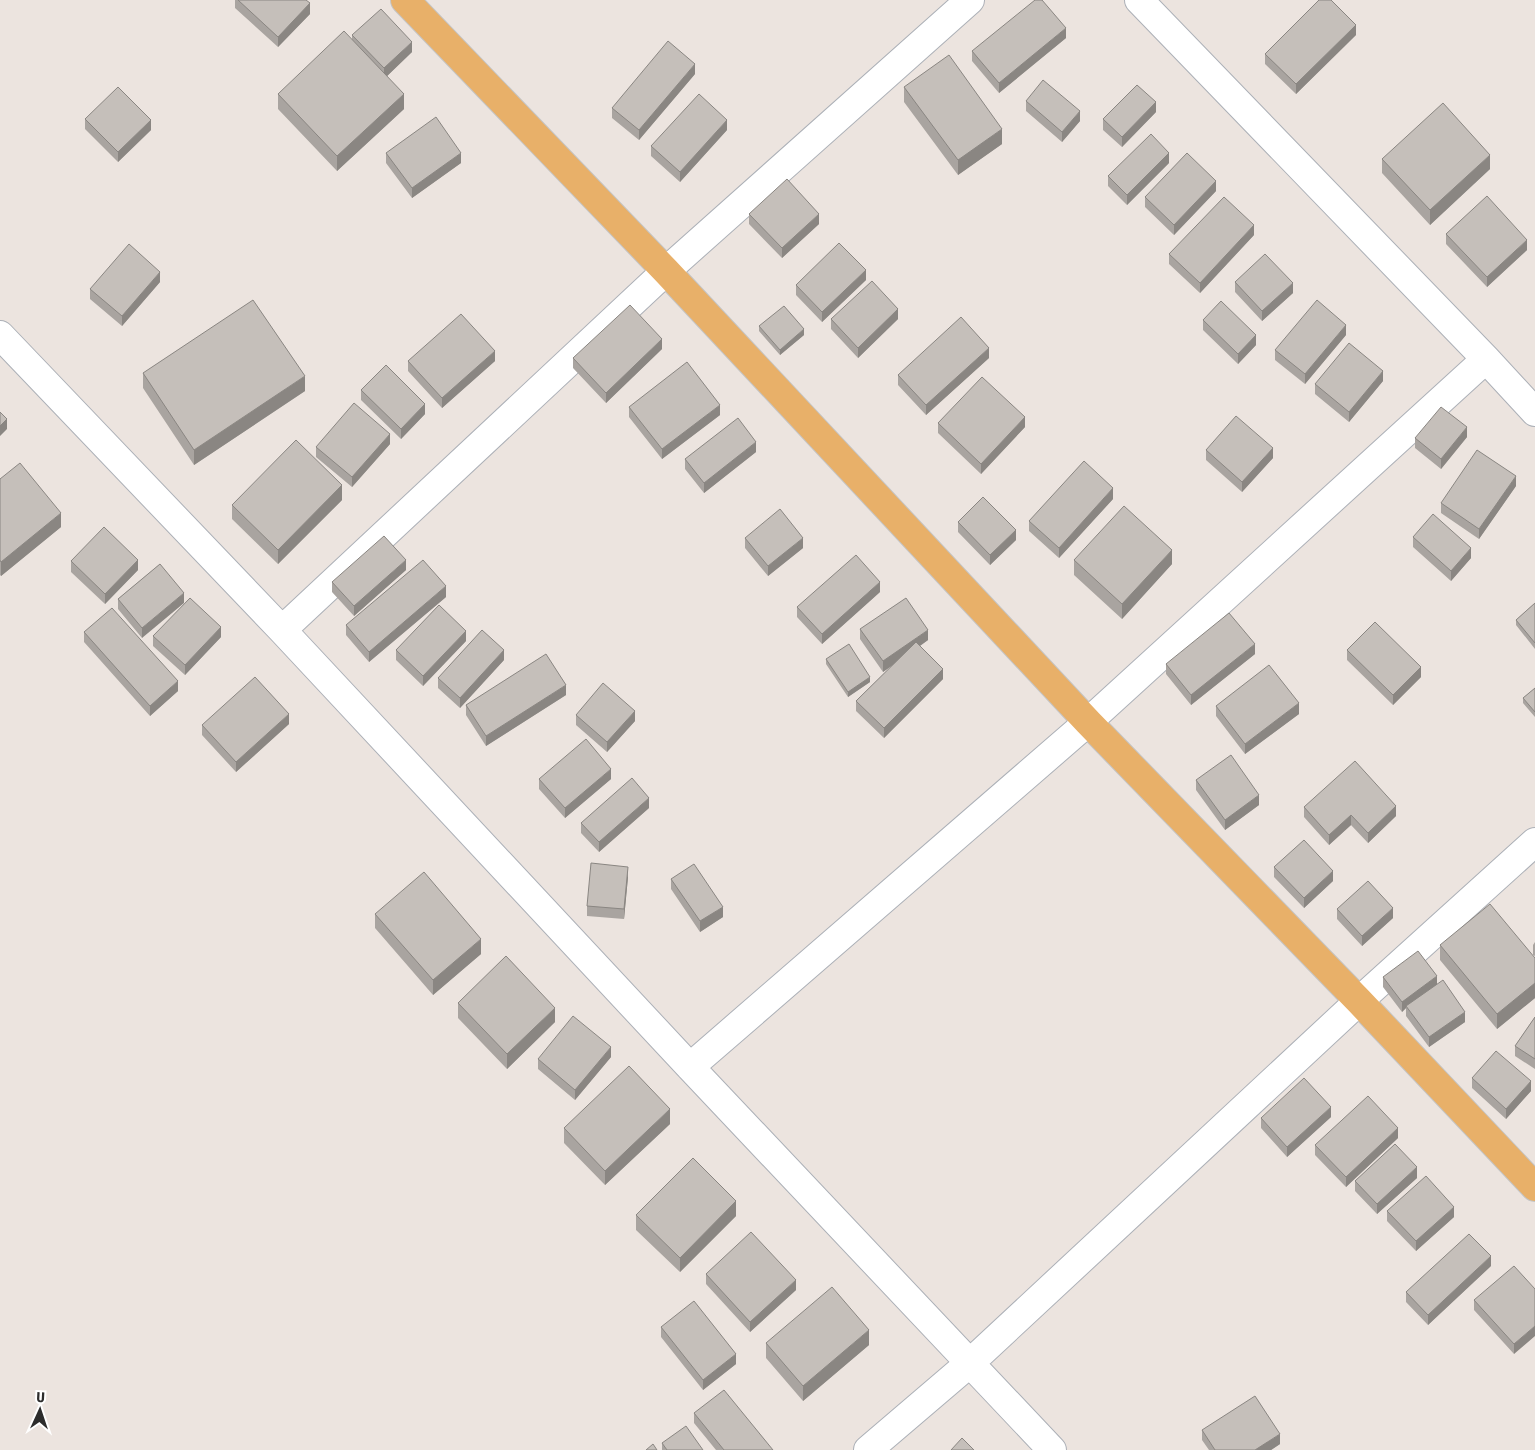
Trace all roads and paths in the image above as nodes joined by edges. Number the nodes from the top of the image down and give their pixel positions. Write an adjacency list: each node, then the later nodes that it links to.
1 (405, 0): 4 (main road)
2 (970, 0): 4 (street)
3 (1139, 0): 6 (street)
4 (666, 271): 8 (street); 9 (main road)
5 (0, 334): 8 (street)
6 (1486, 359): 7 (street); 9 (street)
7 (1535, 412)
8 (282, 630): 12 (street)
9 (1088, 722): 11 (main road); 12 (street)
10 (1535, 842): 11 (street)
11 (1358, 1001): 13 (main road); 14 (street)
12 (690, 1067): 14 (street)
13 (1535, 1187)
14 (971, 1362): 15 (street); 16 (street)
15 (868, 1450)
16 (1052, 1450)

